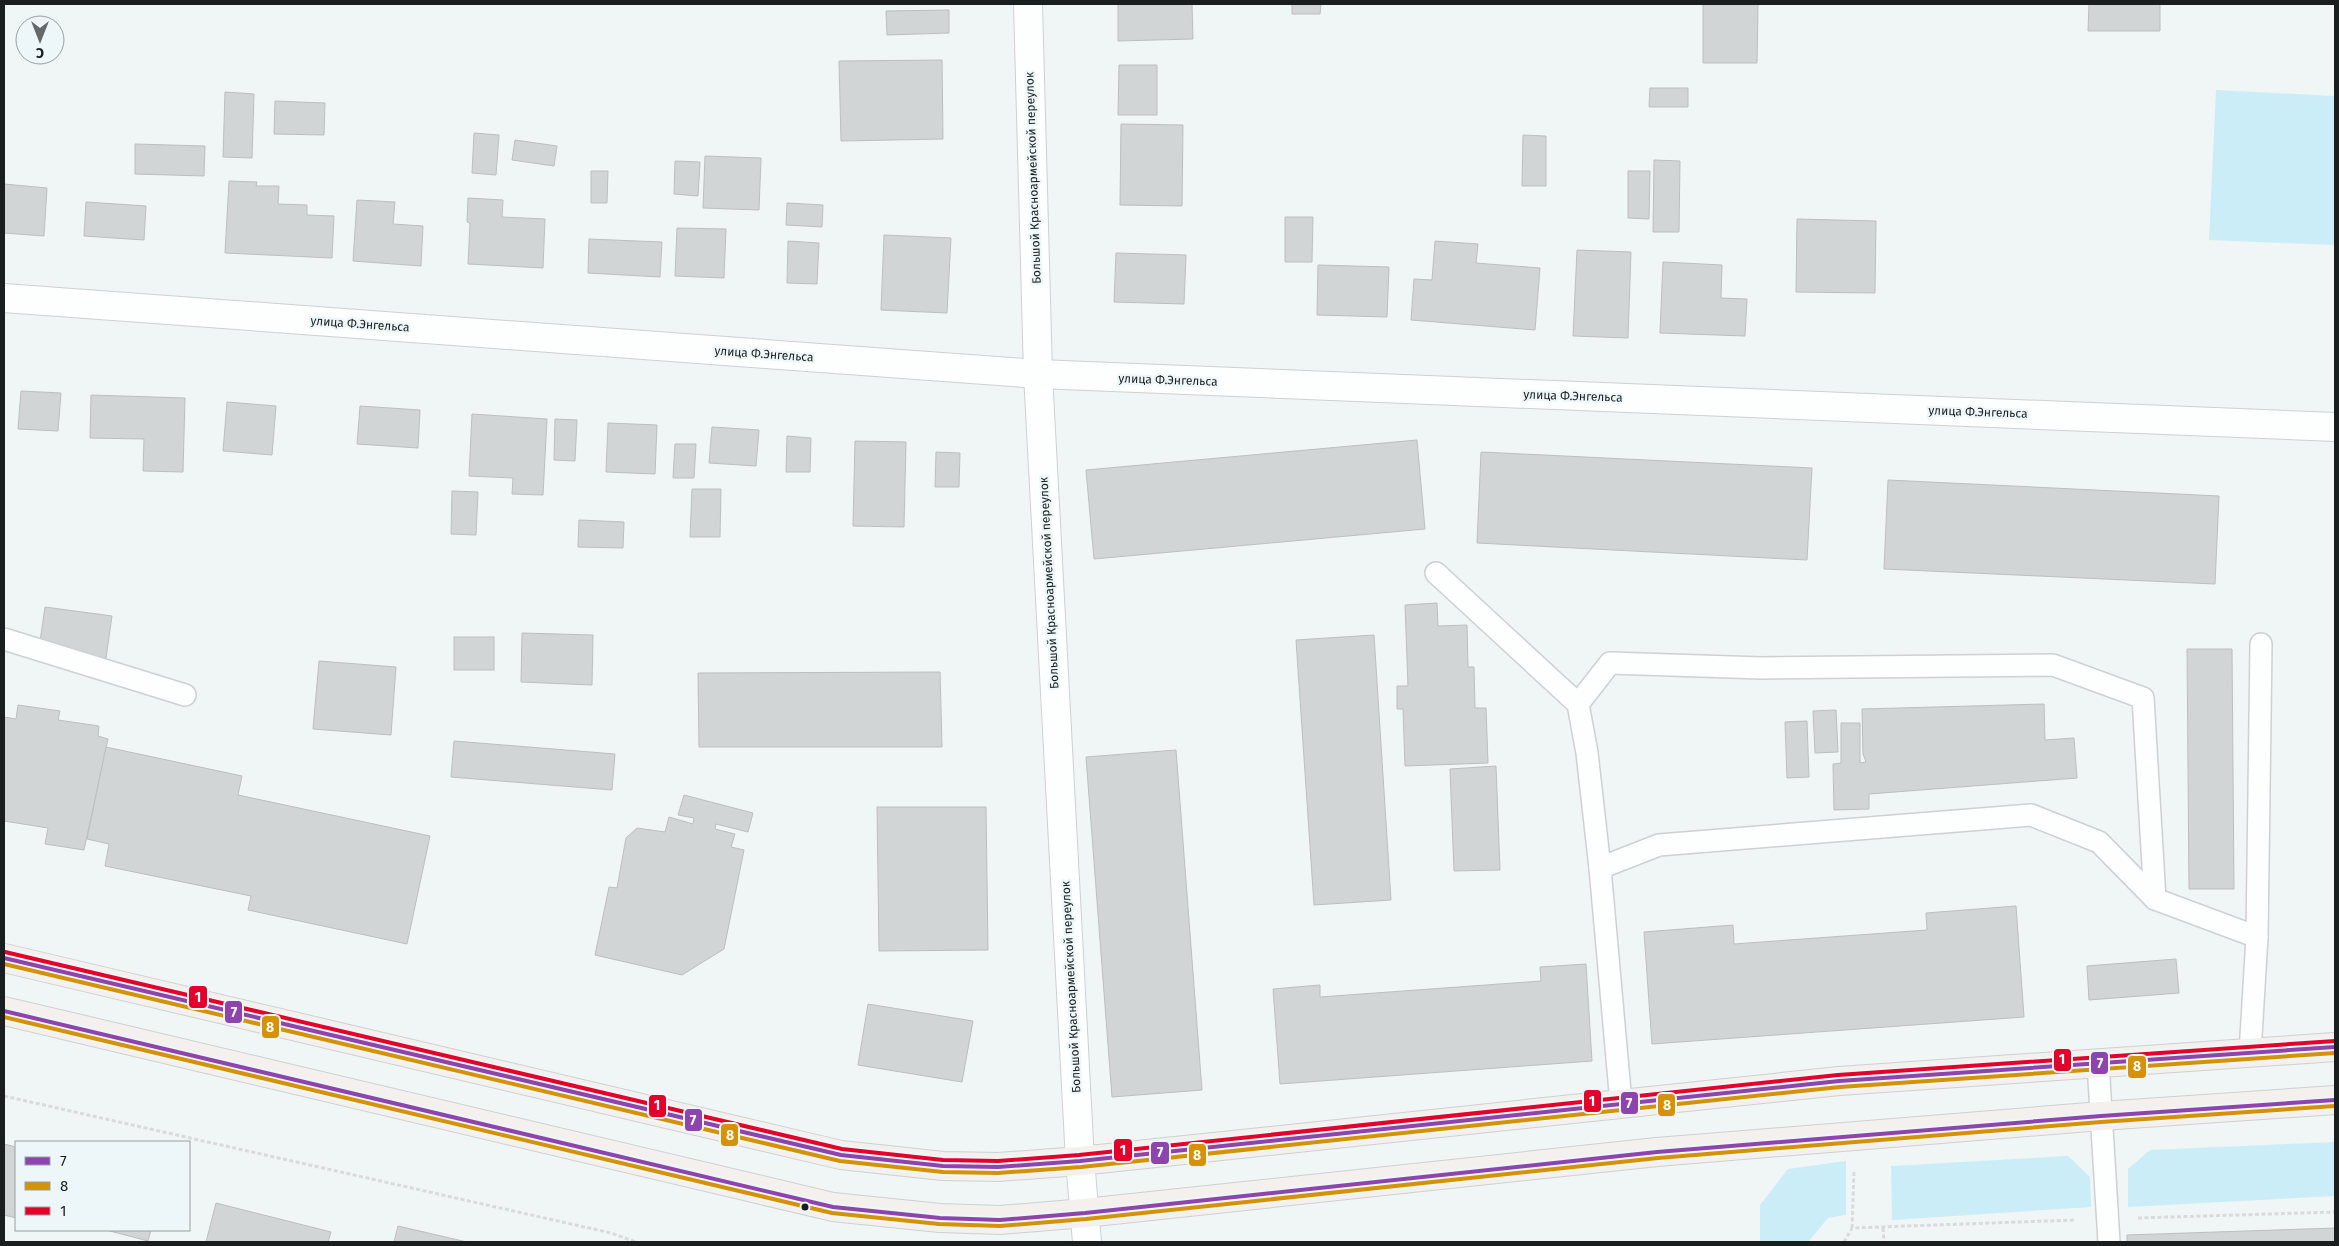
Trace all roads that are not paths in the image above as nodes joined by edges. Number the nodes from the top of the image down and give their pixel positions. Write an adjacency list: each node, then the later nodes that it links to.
1 (1028, 4): 3 (street, Большой Красноармейской переулок)
2 (4, 298): 3 (street, улица Ф.Энгельса)
3 (1038, 374): 4 (street, улица Ф.Энгельса); 21 (street, Большой Красноармейской переулок)
4 (2335, 426)
5 (1436, 573): 9 (lane)
6 (4, 639): 8 (lane)
7 (2260, 644): 12 (lane)
8 (185, 695)
9 (1578, 704): 10 (lane); 11 (lane)
10 (1600, 868): 11 (lane); 19 (lane)
11 (2155, 899): 12 (lane)
12 (2257, 937): 16 (lane)
13 (4, 958): 21 (main road)
14 (4, 1011): 22 (main road)
15 (2335, 1047): 16 (main road)
16 (2250, 1053): 17 (main road)
17 (2098, 1063): 19 (main road); 20 (lane)
18 (2335, 1100): 20 (main road)
19 (1621, 1103): 21 (main road)
20 (2102, 1116): 22 (main road); 24 (lane)
21 (1080, 1161): 22 (street, Большой Красноармейской переулок)
22 (1085, 1213): 23 (street, Большой Красноармейской переулок)
23 (1087, 1242)
24 (2109, 1242)

